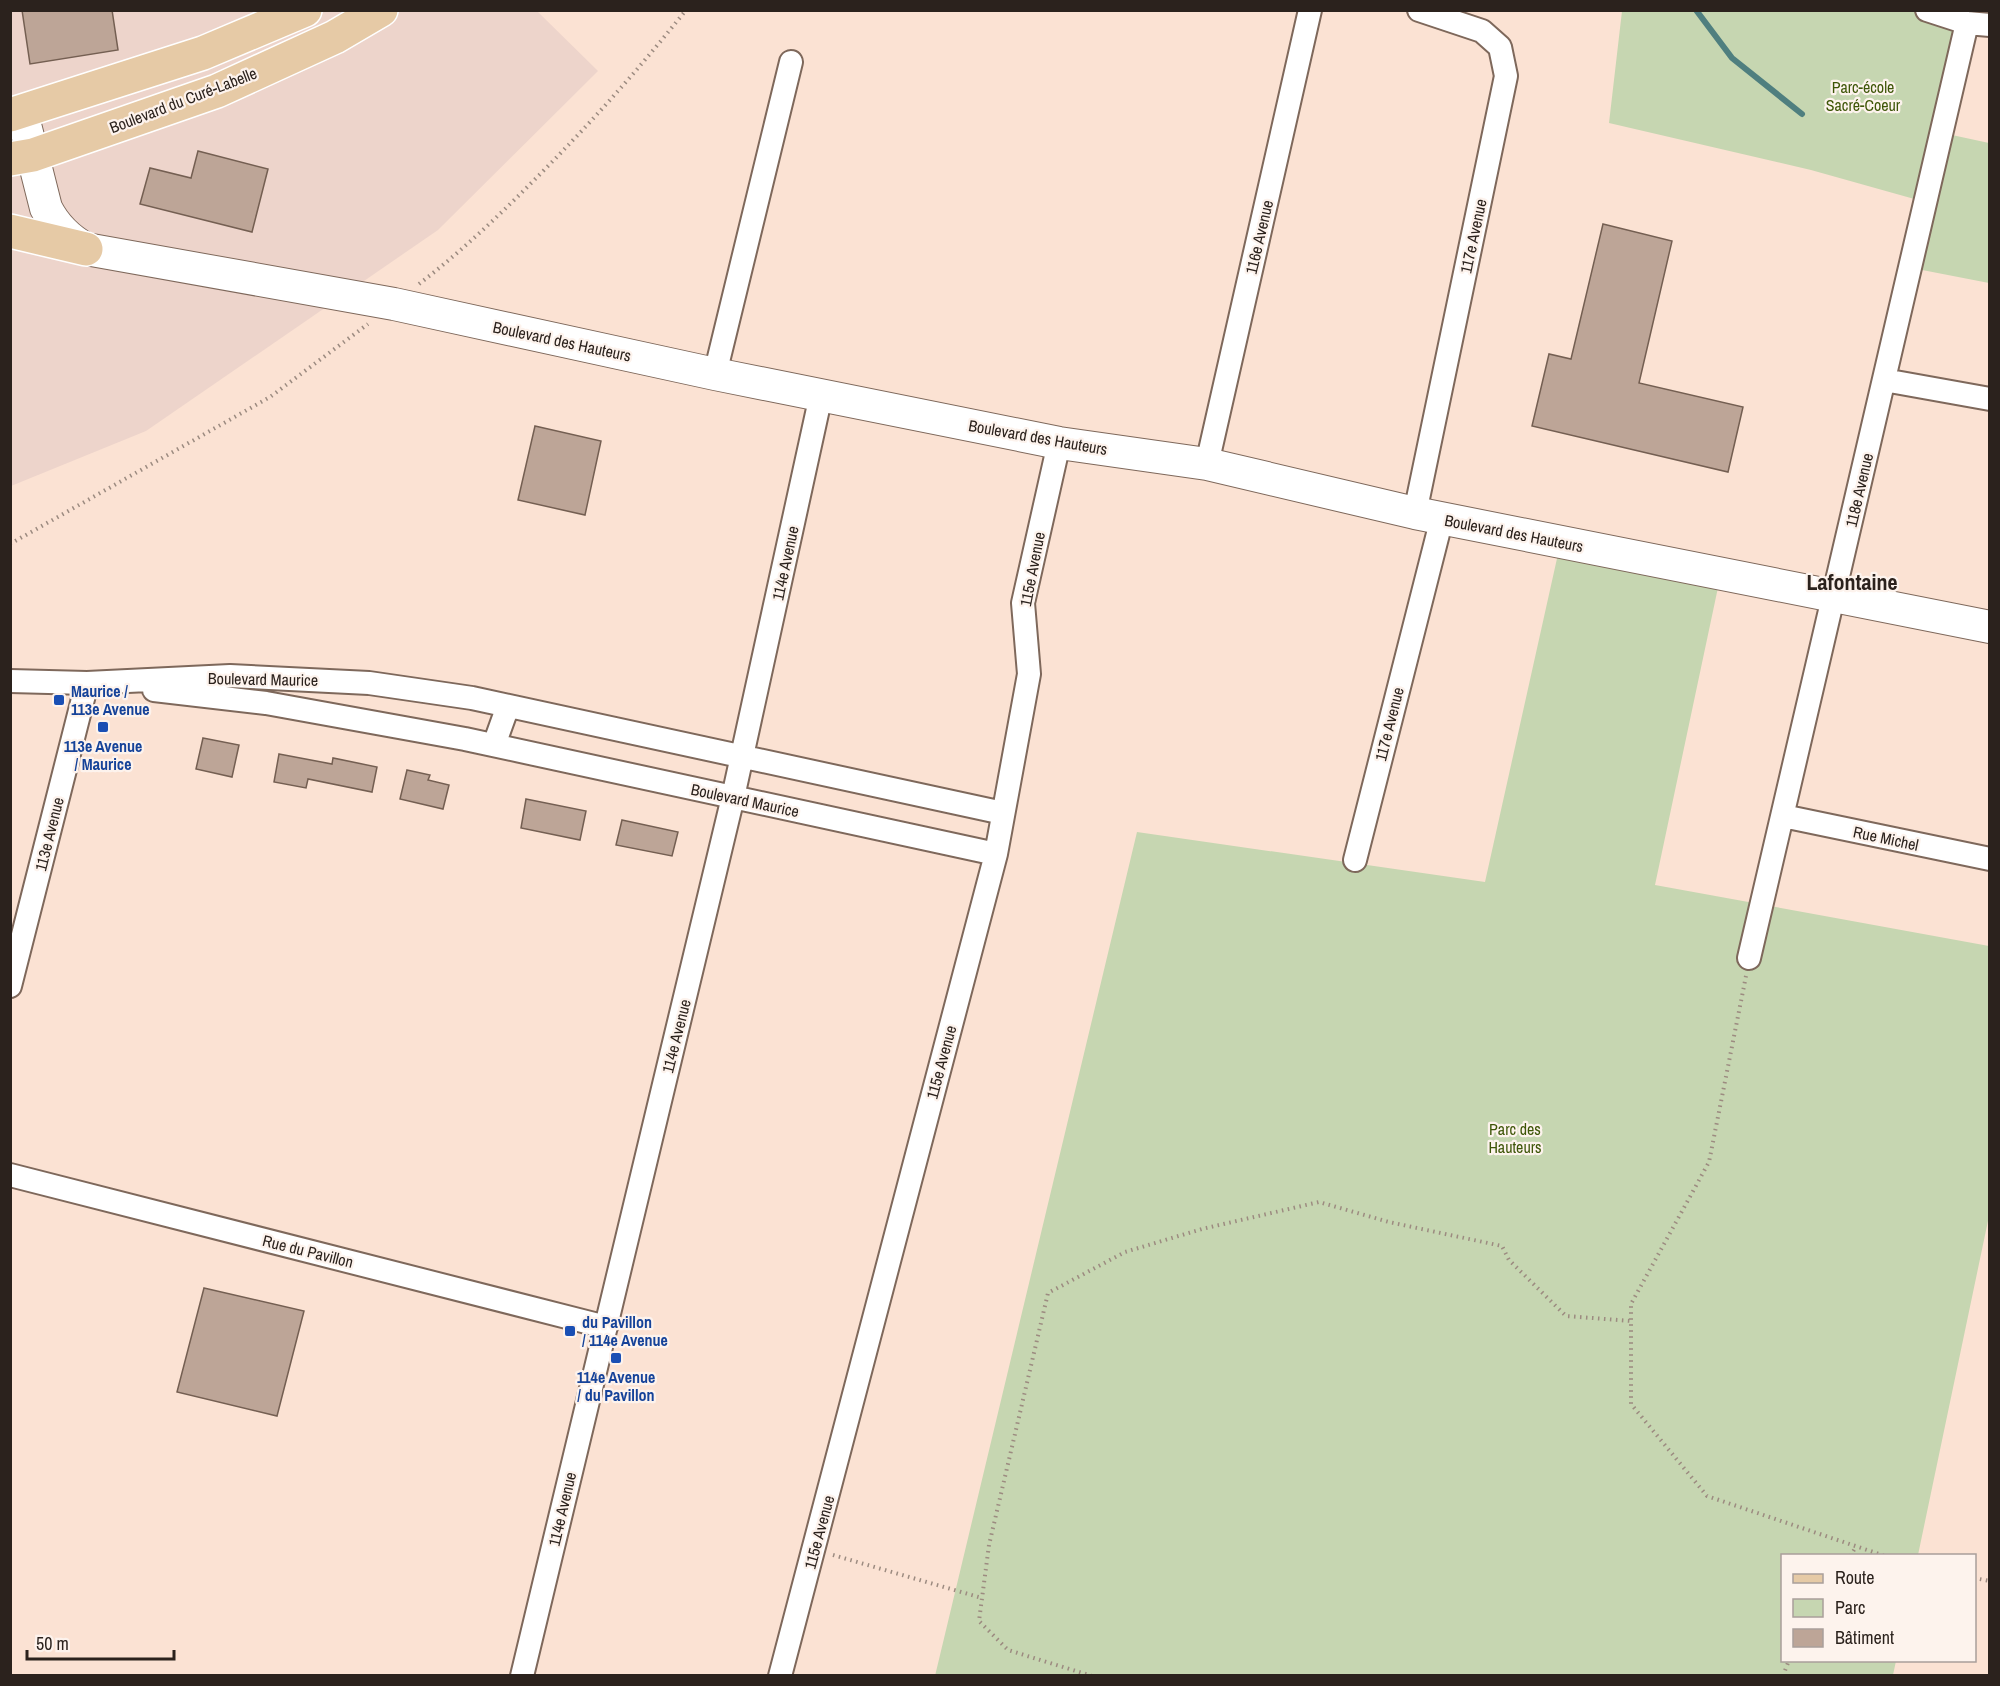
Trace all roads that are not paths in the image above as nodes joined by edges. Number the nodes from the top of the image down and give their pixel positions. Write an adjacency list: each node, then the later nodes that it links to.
1 (305, 10): 8 (main road)
2 (381, 10): 9 (main road, Boulevard du Curé-Labelle)
3 (1310, 10): 17 (street, 116e Avenue)
4 (1419, 10): 18 (street, 117e Avenue)
5 (1928, 10): 6 (street)
6 (1978, 24): 13 (street, 118e Avenue)
7 (791, 62): 12 (street)
8 (16, 114): 9 (main road)
9 (22, 157): 11 (main road)
10 (10, 231): 11 (main road)
11 (86, 249): 12 (main road, Boulevard des Hauteurs)
12 (715, 374): 14 (main road, Boulevard des Hauteurs)
13 (1884, 380): 15 (street); 19 (street, 118e Avenue)
14 (822, 395): 16 (main road, Boulevard des Hauteurs); 25 (street, 114e Avenue)
15 (1989, 399)
16 (1059, 442): 17 (main road, Boulevard des Hauteurs); 27 (street, 115e Avenue)
17 (1207, 464): 18 (main road, Boulevard des Hauteurs)
18 (1428, 516): 19 (main road, Boulevard des Hauteurs); 31 (street, 117e Avenue)
19 (1834, 596): 20 (main road, Boulevard des Hauteurs); 28 (street, 118e Avenue)
20 (1989, 627)
21 (10, 681): 22 (street, Boulevard Maurice)
22 (87, 683): 23 (street, Boulevard Maurice); 24 (street, Boulevard Maurice); 33 (street, 113e Avenue)
23 (508, 706): 24 (street); 25 (street, Boulevard Maurice)
24 (494, 745): 26 (street, Boulevard Maurice)
25 (742, 756): 26 (street, 114e Avenue); 27 (street, Boulevard Maurice)
26 (733, 797): 29 (street, Boulevard Maurice); 35 (street, 114e Avenue)
27 (1004, 813): 29 (street, 115e Avenue)
28 (1783, 816): 30 (street, Rue Michel); 32 (street, 118e Avenue)
29 (996, 854): 37 (street, 115e Avenue)
30 (1989, 859)
31 (1355, 860)
32 (1749, 958)
33 (10, 986)
34 (10, 1175): 35 (street, Rue du Pavillon)
35 (606, 1327): 36 (street, 114e Avenue)
36 (522, 1676)
37 (780, 1676)

